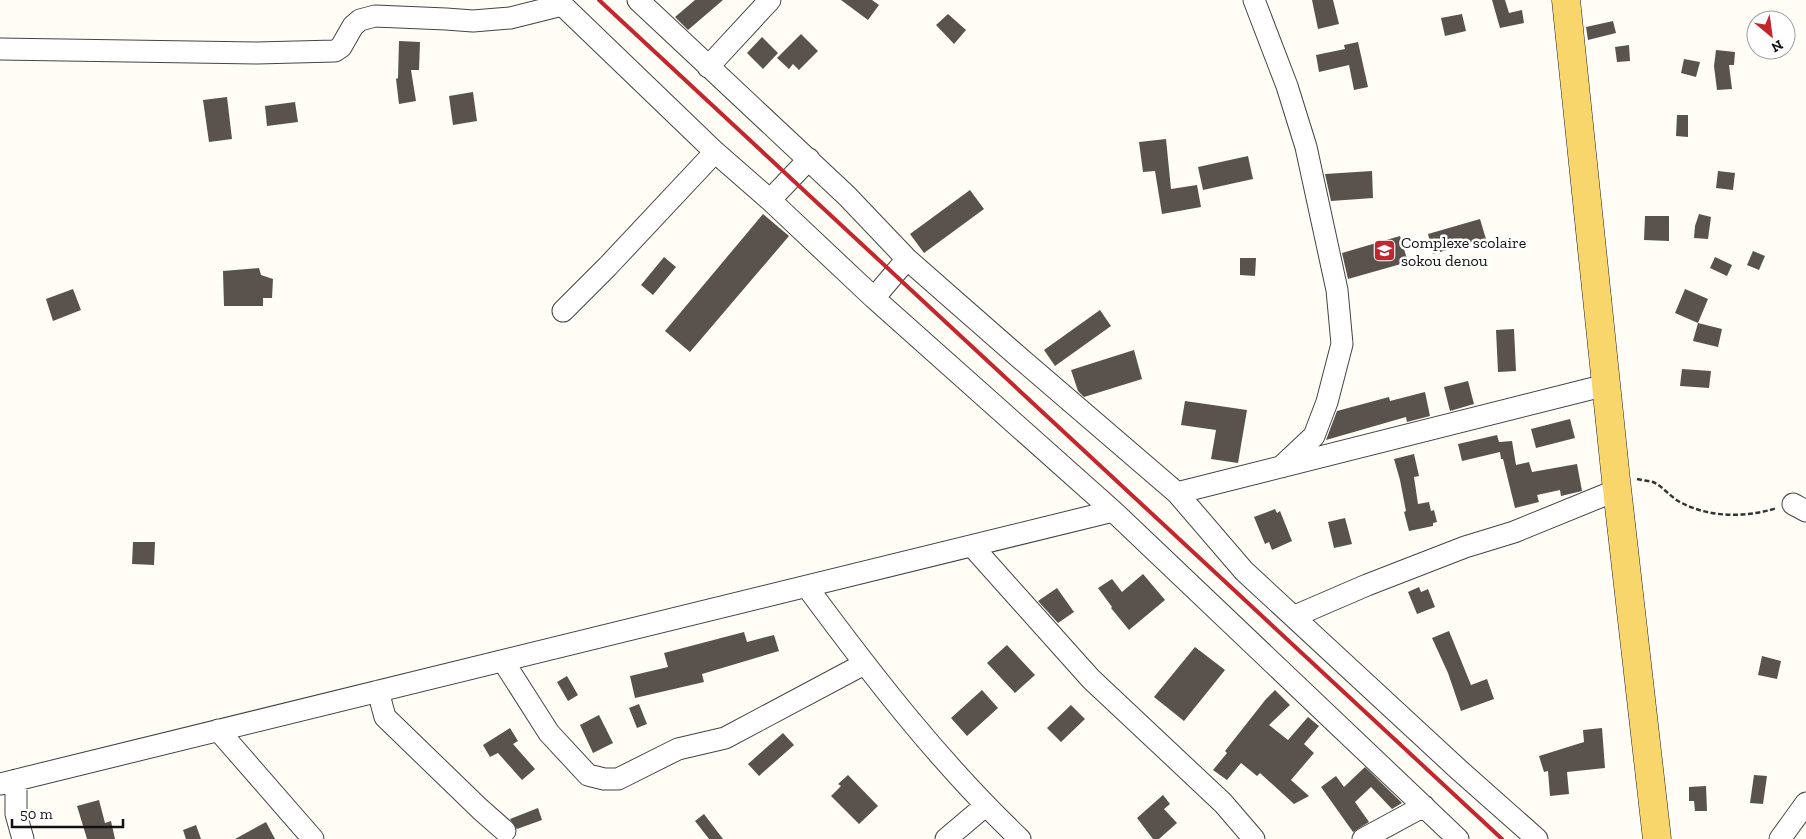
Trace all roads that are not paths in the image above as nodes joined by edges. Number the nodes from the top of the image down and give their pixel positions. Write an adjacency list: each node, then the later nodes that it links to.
1 (638, 0): 7 (street)
2 (770, 0): 7 (street)
3 (1254, 0): 15 (street)
4 (1566, 0): 14 (main road)
5 (559, 2): 6 (street); 8 (street)
6 (0, 49)
7 (708, 67): 9 (street)
8 (715, 152): 10 (street); 13 (street)
9 (809, 160): 10 (street); 11 (street)
10 (770, 200): 12 (street)
11 (907, 259): 12 (street); 17 (street)
12 (874, 298): 18 (street)
13 (563, 311)
14 (1606, 385): 15 (street); 16 (main road)
15 (1281, 467): 17 (street)
16 (1616, 485): 21 (street); 39 (main road)
17 (1177, 493): 21 (street)
18 (1114, 512): 19 (street); 29 (street)
19 (972, 546): 20 (street); 35 (street)
20 (807, 586): 22 (street); 23 (street)
21 (1295, 616): 38 (street)
22 (503, 661): 23 (street); 24 (street)
23 (864, 664): 28 (street)
24 (378, 691): 25 (street); 30 (street)
25 (218, 730): 26 (street); 32 (street)
26 (8, 782): 31 (street)
27 (1806, 803): 40 (street)
28 (985, 806): 33 (street); 34 (street)
29 (1424, 806): 36 (street); 37 (street)
30 (505, 831)
31 (23, 839)
32 (313, 839)
33 (946, 839)
34 (1020, 839)
35 (1254, 839)
36 (1363, 839)
37 (1458, 839)
38 (1537, 839)
39 (1657, 839)
40 (1780, 839)

